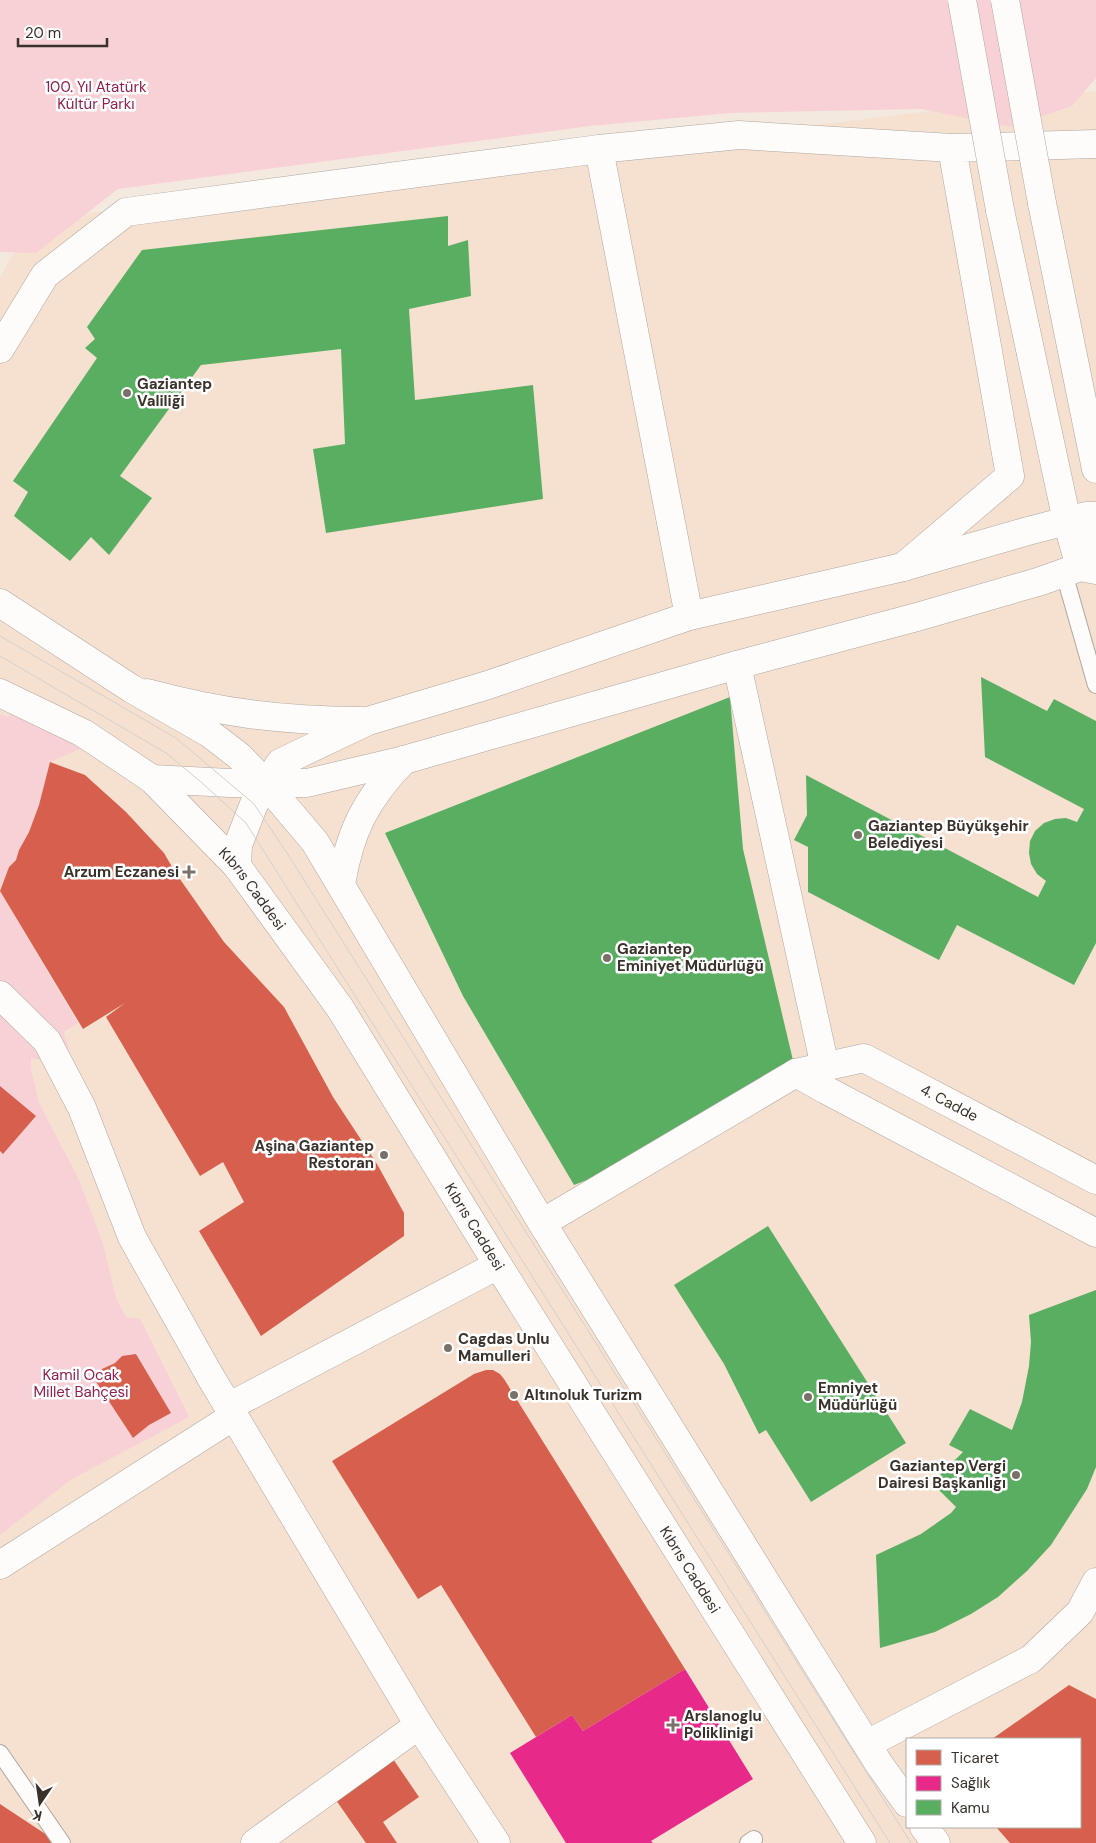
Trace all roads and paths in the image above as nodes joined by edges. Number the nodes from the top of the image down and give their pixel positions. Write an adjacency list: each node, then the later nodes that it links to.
1 (962, 0): 8 (main road, bridge)
2 (1005, 0): 7 (main road, bridge)
3 (1096, 144): 4 (main road)
4 (952, 148): 5 (main road); 9 (main road)
5 (599, 149): 6 (main road); 12 (main road)
6 (0, 349)
7 (1096, 470)
8 (1086, 522): 9 (main road); 10 (main road)
9 (903, 568): 12 (main road)
10 (1080, 570): 13 (main road); 14 (lane)
11 (0, 603): 15 (main road)
12 (689, 616): 17 (main road)
13 (736, 666): 18 (main road); 24 (main road)
14 (1096, 685)
15 (132, 689): 17 (main road); 20 (main road)
16 (0, 693): 19 (main road, Kıbrıs Caddesi)
17 (368, 721): 20 (main road)
18 (404, 760): 20 (main road); 22 (main road)
19 (152, 779): 20 (main road); 21 (main road, Kıbrıs Caddesi)
20 (266, 784): 21 (main road); 22 (main road)
21 (237, 866): 28 (main road, Kıbrıs Caddesi)
22 (341, 884): 26 (main road)
23 (0, 995): 29 (main road)
24 (825, 1079): 25 (main road, 4. Cadde); 26 (main road); 27 (main road)
25 (1096, 1180)
26 (542, 1222): 34 (main road)
27 (1096, 1233)
28 (498, 1265): 29 (main road); 41 (main road, Kıbrıs Caddesi)
29 (231, 1411): 30 (main road); 33 (main road)
30 (0, 1565)
31 (1096, 1582): 32 (main road)
32 (1088, 1618): 34 (main road)
33 (419, 1725): 39 (main road); 40 (main road)
34 (866, 1744): 36 (main road)
35 (0, 1753): 38 (lane)
36 (906, 1802)
37 (925, 1828): 42 (main road)
38 (62, 1843)
39 (255, 1843)
40 (496, 1843)
41 (862, 1843)
42 (936, 1843)

